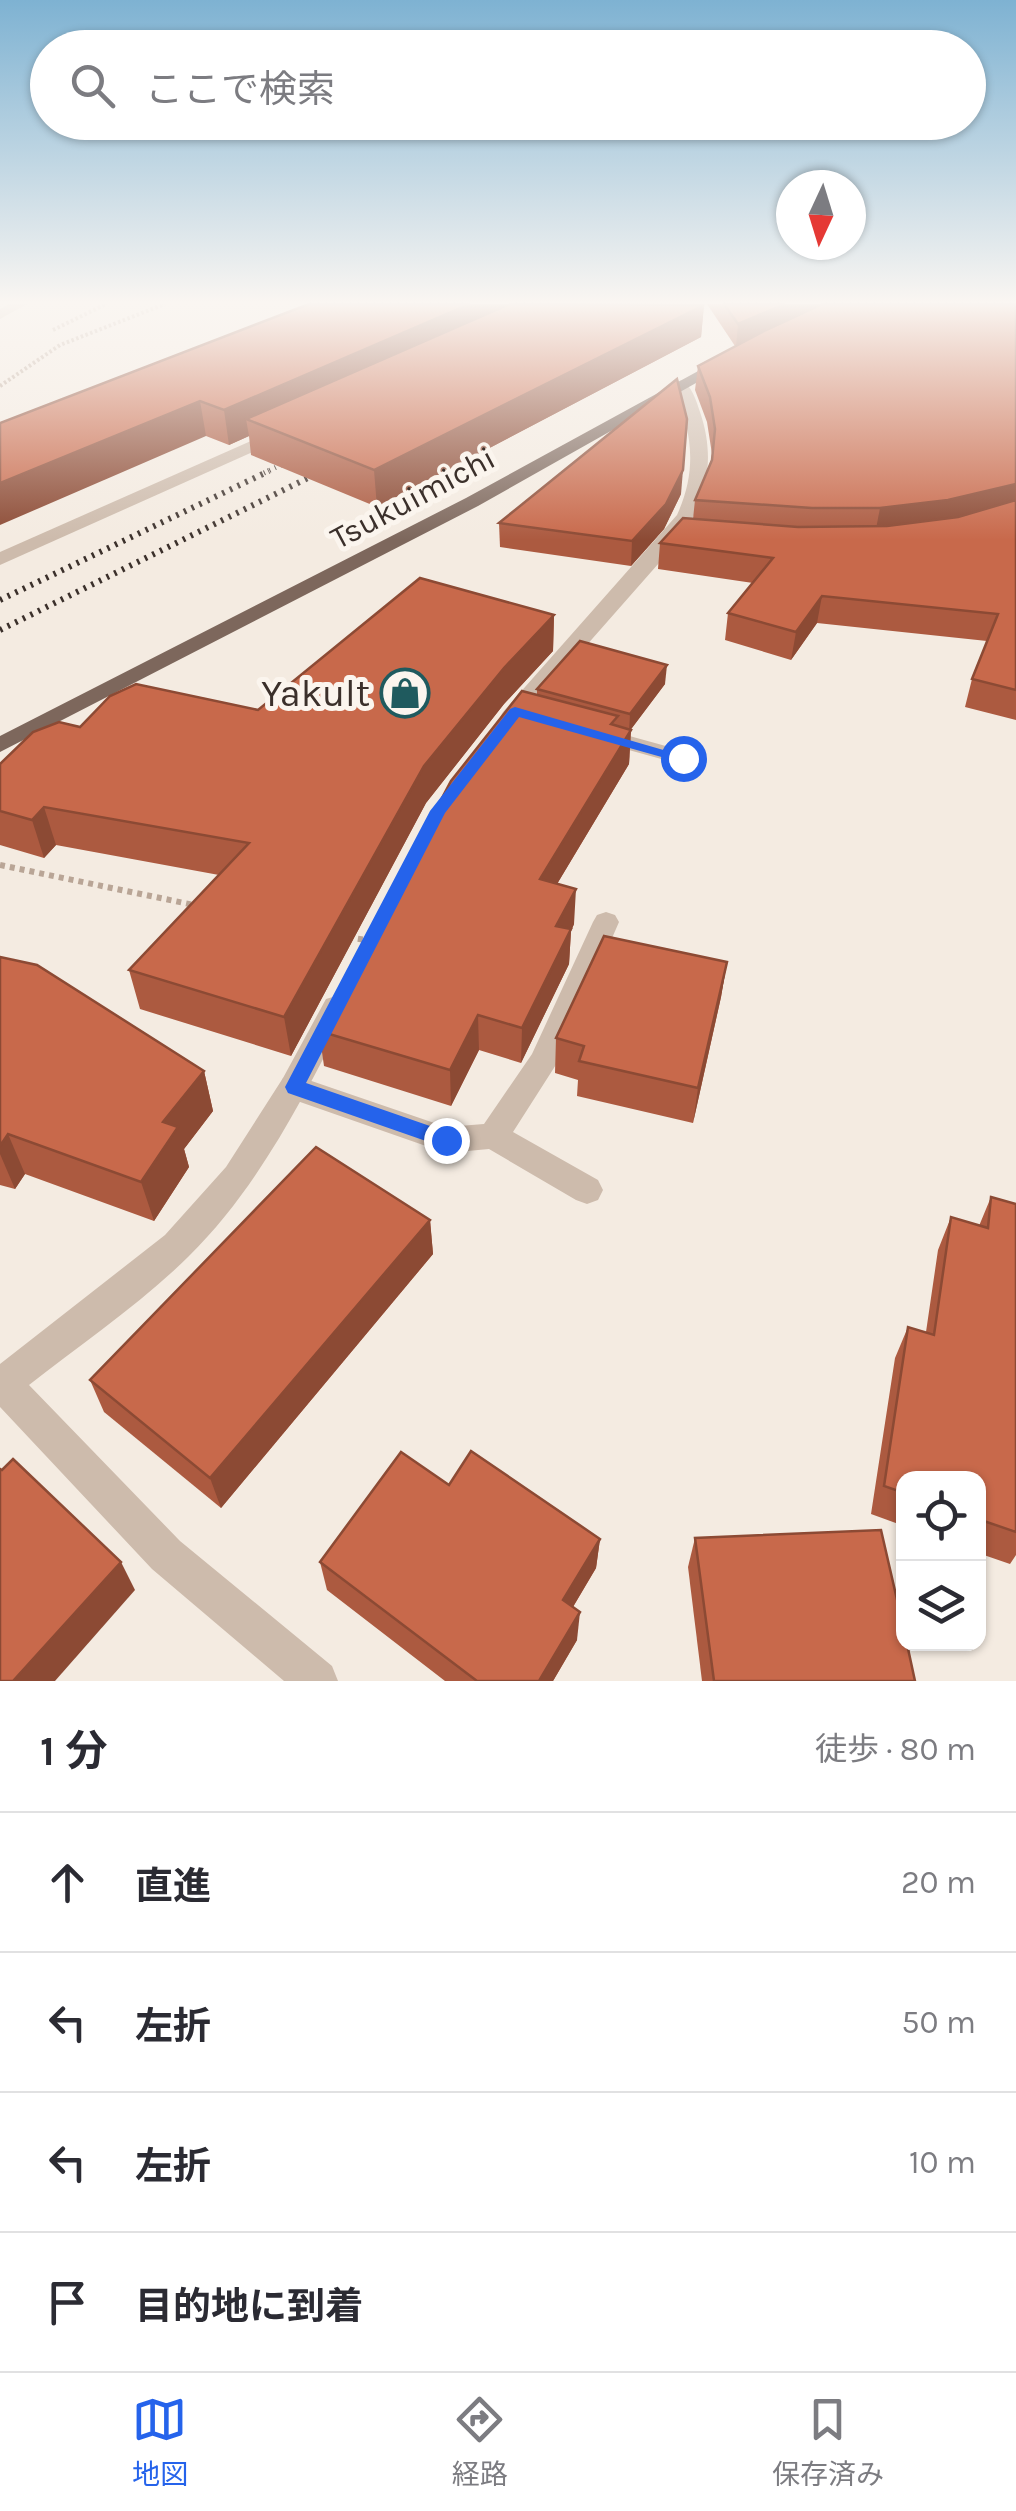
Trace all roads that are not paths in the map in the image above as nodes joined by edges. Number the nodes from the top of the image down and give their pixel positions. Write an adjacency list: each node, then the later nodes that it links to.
1 (686, 382): 2 (main road, Tsukuimichi)
2 (681, 385): 6 (street); 7 (main road, Tsukuimichi)
3 (292, 427): 4 (street)
4 (0, 559)
5 (571, 727): 8 (street)
6 (493, 740)
7 (0, 745)
8 (683, 758)
9 (606, 922): 12 (street)
10 (371, 942): 11 (street)
11 (294, 1087): 12 (street); 14 (street)
12 (493, 1136): 13 (street)
13 (587, 1190)
14 (2, 1385): 15 (street)
15 (317, 1681)

